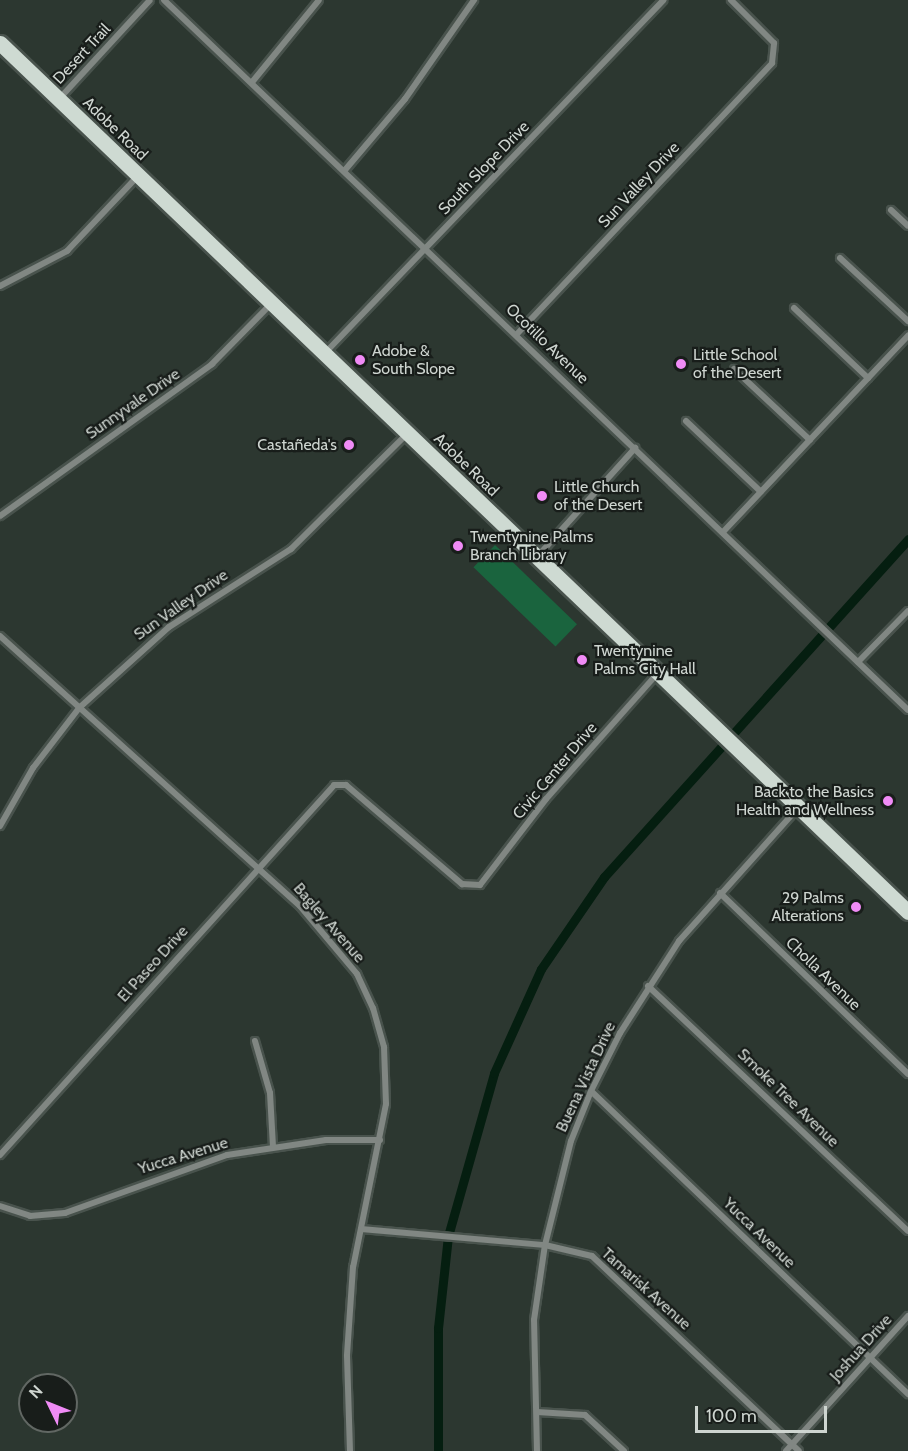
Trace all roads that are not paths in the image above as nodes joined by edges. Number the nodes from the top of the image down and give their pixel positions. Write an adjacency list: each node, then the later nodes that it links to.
1 (150, 0): 9 (street, Desert Trail)
2 (164, 0): 8 (street, Ocotillo Avenue)
3 (319, 0): 8 (street)
4 (474, 0): 10 (street)
5 (663, 0): 14 (street, South Slope Drive)
6 (731, 0): 20 (street, Sun Valley Drive)
7 (3, 50): 9 (main road, Adobe Road)
8 (253, 81): 10 (street, Ocotillo Avenue)
9 (59, 100): 11 (main road, Adobe Road)
10 (345, 171): 14 (street, Ocotillo Avenue)
11 (138, 176): 16 (street); 17 (main road, Adobe Road)
12 (891, 210): 13 (street)
13 (908, 226)
14 (426, 248): 20 (street, Ocotillo Avenue); 22 (street, South Slope Drive)
15 (840, 258): 19 (street)
16 (0, 286)
17 (271, 304): 22 (main road, Adobe Road); 30 (street, Sunnyvale Drive)
18 (794, 308): 24 (street)
19 (908, 321)
20 (517, 334): 28 (street, Ocotillo Avenue)
21 (908, 336): 24 (street)
22 (324, 354): 26 (main road, Adobe Road)
23 (734, 369): 27 (street)
24 (868, 378): 27 (street)
25 (686, 421): 29 (street)
26 (407, 434): 32 (main road, Adobe Road); 37 (street, Sun Valley Drive)
27 (810, 440): 29 (street)
28 (635, 448): 31 (street, Ocotillo Avenue); 32 (street)
29 (761, 492): 31 (street)
30 (0, 516)
31 (723, 532): 35 (street, Ocotillo Avenue)
32 (537, 558): 36 (main road, Adobe Road)
33 (908, 611): 35 (street)
34 (0, 636): 37 (street, Bagley Avenue)
35 (858, 662): 38 (street, Ocotillo Avenue)
36 (658, 673): 39 (street, Civic Center Drive); 40 (main road, Adobe Road)
37 (79, 708): 41 (street, Sun Valley Drive); 42 (street, Bagley Avenue)
38 (908, 710)
39 (326, 792): 42 (street, El Paseo Drive)
40 (798, 807): 43 (street, Buena Vista Drive); 44 (main road, Adobe Road)
41 (0, 826)
42 (258, 867): 49 (street, Bagley Avenue); 51 (street, El Paseo Drive)
43 (720, 893): 45 (street, Buena Vista Drive); 47 (street, Cholla Avenue)
44 (908, 912)
45 (648, 986): 48 (street, Buena Vista Drive); 54 (street, Smoke Tree Avenue)
46 (255, 1041): 50 (street)
47 (908, 1074)
48 (591, 1092): 55 (street, Buena Vista Drive); 57 (street, Yucca Avenue)
49 (380, 1140): 50 (street, Yucca Avenue); 53 (street, Bagley Avenue)
50 (273, 1147): 52 (street, Yucca Avenue)
51 (0, 1155)
52 (0, 1206)
53 (361, 1229): 55 (street, Tamarisk Avenue); 61 (street, Bagley Avenue)
54 (908, 1231)
55 (545, 1245): 59 (street, Buena Vista Drive); 60 (street, Tamarisk Avenue)
56 (908, 1316): 57 (street, Joshua Drive)
57 (870, 1358): 58 (street, Yucca Avenue); 60 (street, Joshua Drive)
58 (908, 1394)
59 (537, 1412): 62 (street, Buena Vista Drive); 63 (street)
60 (792, 1445): 64 (street, Joshua Drive); 65 (street, Tamarisk Avenue)
61 (350, 1451)
62 (537, 1451)
63 (624, 1451)
64 (786, 1451)
65 (799, 1451)

